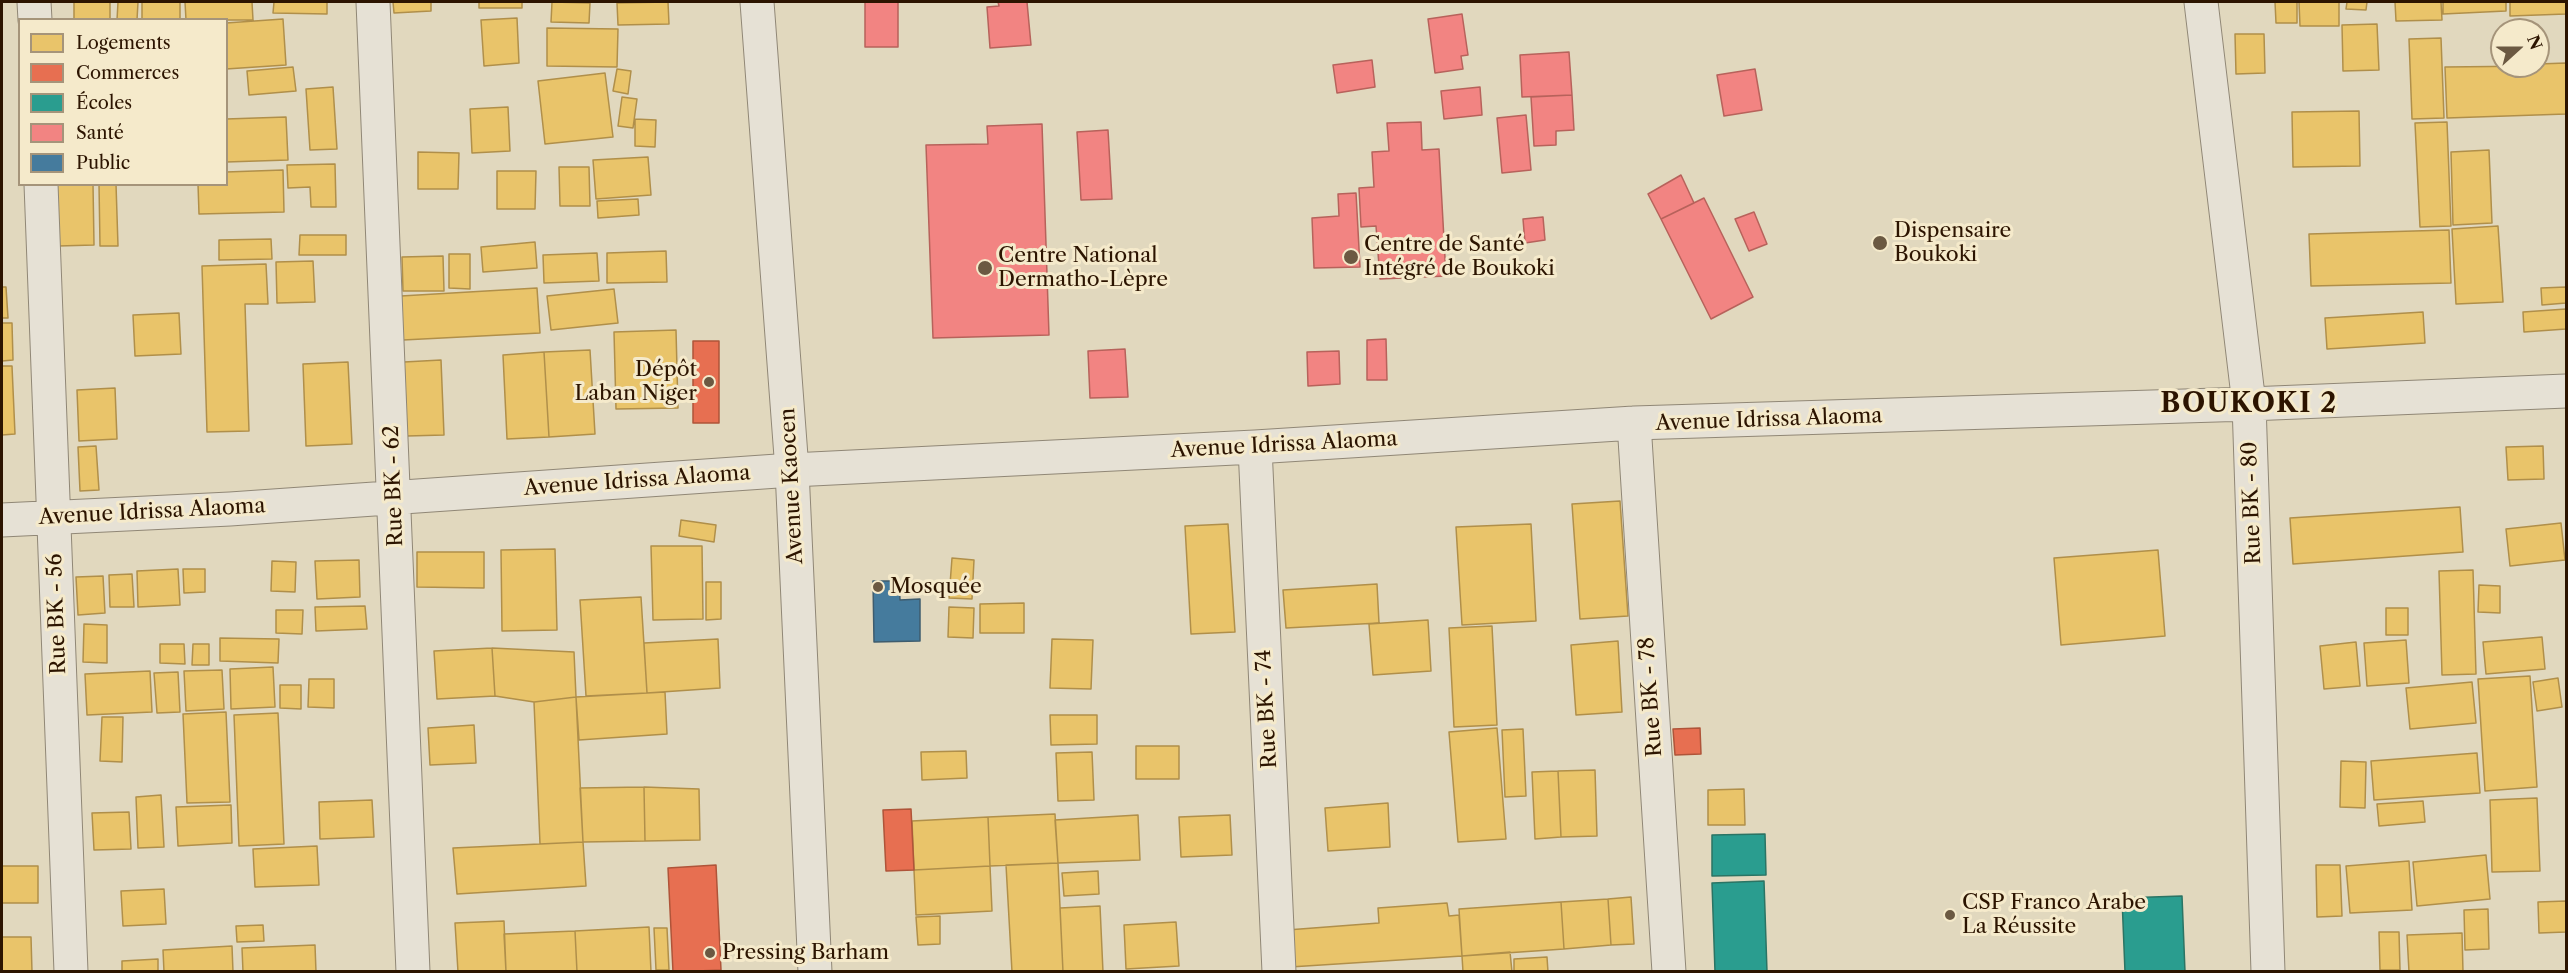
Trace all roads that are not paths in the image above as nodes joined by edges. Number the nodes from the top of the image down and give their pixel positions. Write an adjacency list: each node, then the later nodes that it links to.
1 (34, 2): 5 (street)
2 (373, 2): 12 (street, Rue BK - 62)
3 (757, 2): 11 (street, Avenue Kaocen)
4 (2201, 2): 8 (street, Rue BK - 80)
5 (35, 18)
6 (41, 186): 13 (street, Rue BK - 56)
7 (2566, 391): 8 (street, Avenue Idrissa Alaoma)
8 (2249, 404): 9 (street, Avenue Idrissa Alaoma); 20 (street, Rue BK - 80)
9 (1634, 423): 10 (street, Avenue Idrissa Alaoma); 19 (street, Rue BK - 78)
10 (1255, 447): 11 (street, Avenue Idrissa Alaoma); 18 (street, Rue BK - 74)
11 (792, 470): 12 (street, Avenue Idrissa Alaoma); 17 (street, Avenue Kaocen)
12 (395, 496): 13 (street, Avenue Idrissa Alaoma); 16 (street, Rue BK - 62)
13 (53, 517): 14 (street, Avenue Idrissa Alaoma); 15 (street, Rue BK - 56)
14 (2, 520)
15 (71, 972)
16 (413, 972)
17 (815, 972)
18 (1279, 972)
19 (1669, 972)
20 (2268, 972)

